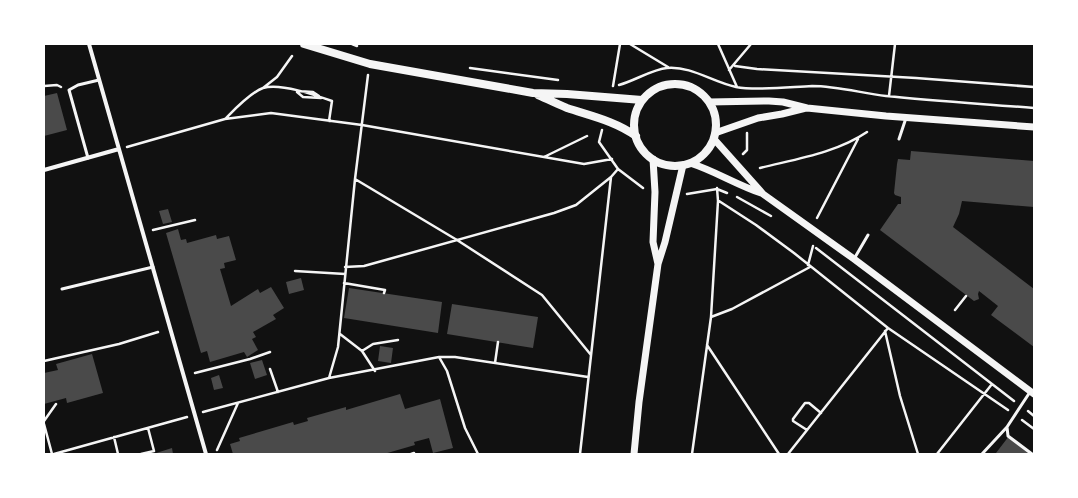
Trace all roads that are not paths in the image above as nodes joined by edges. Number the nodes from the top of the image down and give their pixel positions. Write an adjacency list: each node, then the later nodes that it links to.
1 (89, 44): 3 (street)
2 (304, 44): 4 (main road)
3 (99, 80): 13 (street); 14 (lane)
4 (533, 93): 5 (main road); 10 (main road)
5 (642, 100): 6 (main road); 10 (main road)
6 (709, 102): 7 (street); 11 (main road)
7 (806, 108): 8 (street); 11 (street)
8 (906, 118): 9 (street); 12 (lane)
9 (1034, 127)
10 (636, 136): 15 (main road)
11 (715, 136): 16 (main road); 18 (street)
12 (899, 139)
13 (119, 149): 14 (street); 22 (street)
14 (88, 158): 17 (street)
15 (653, 159): 16 (main road); 21 (street)
16 (687, 164): 18 (street); 21 (street)
17 (44, 170)
18 (763, 194): 20 (street)
19 (868, 235): 20 (lane)
20 (854, 259): 24 (street)
21 (658, 264): 28 (street)
22 (153, 267): 23 (lane); 27 (street)
23 (62, 289)
24 (1032, 392): 25 (lane)
25 (1007, 427): 26 (lane); 31 (lane)
26 (989, 447): 29 (lane); 30 (lane)
27 (206, 454)
28 (634, 454)
29 (982, 454)
30 (989, 454)
31 (1032, 454)

